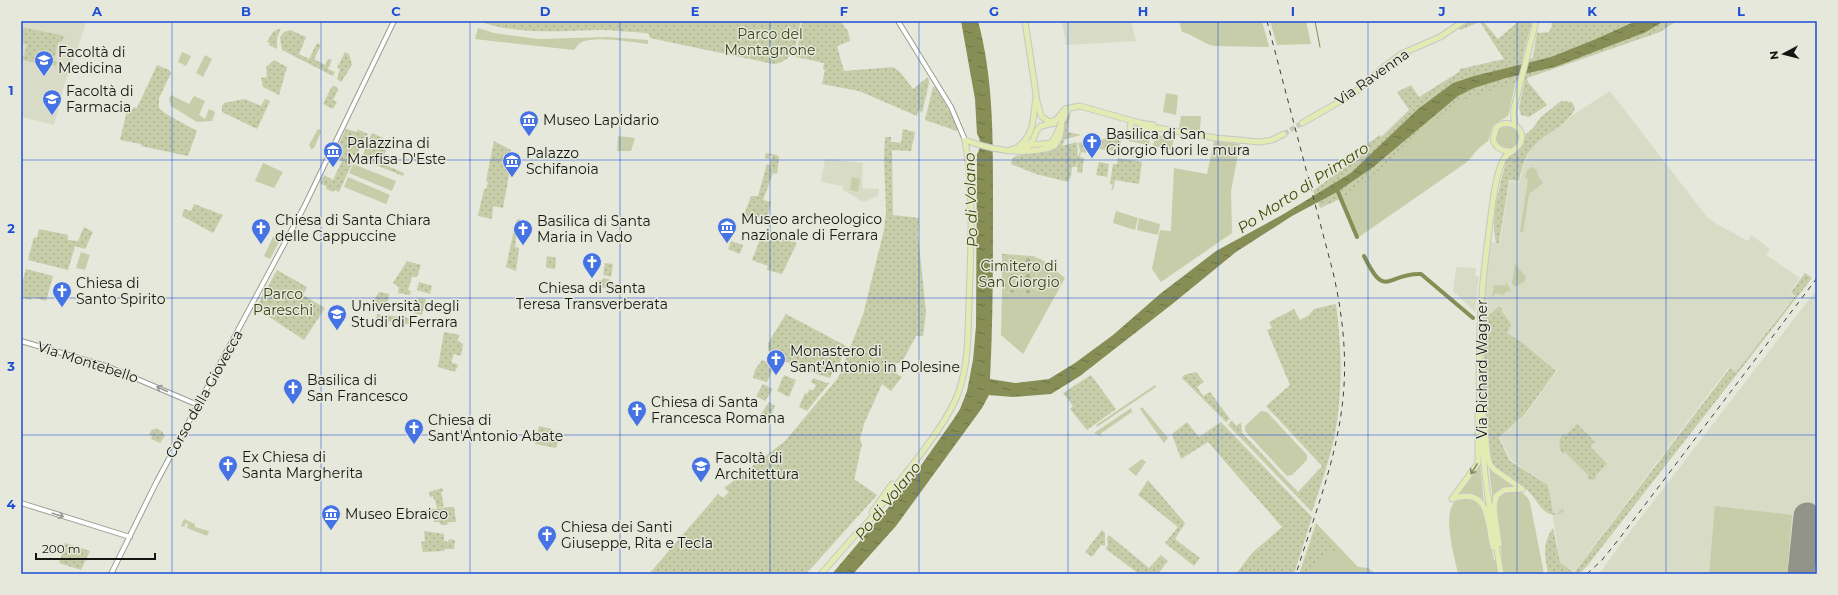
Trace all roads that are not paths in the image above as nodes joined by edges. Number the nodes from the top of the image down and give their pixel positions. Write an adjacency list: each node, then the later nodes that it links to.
1 (394, 21): 26 (street, Corso della Giovecca)
2 (898, 21): 18 (street)
3 (1025, 21): 6 (main road)
4 (1464, 21): 11 (main road, Via Ravenna)
5 (1536, 21): 9 (main road, Via Richard Wagner)
6 (1036, 98): 7 (main road); 8 (main road); 21 (main road)
7 (1073, 107): 10 (main road); 16 (main road)
8 (1038, 110): 13 (main road); 15 (main road)
9 (1513, 112): 12 (main road, Via Richard Wagner); 14 (main road, Via Richard Wagner)
10 (1061, 120): 13 (main road); 17 (main road); 21 (main road)
11 (1302, 123)
12 (1505, 123): 14 (main road); 20 (main road, Via Richard Wagner)
13 (1047, 125): 15 (main road); 17 (main road)
14 (1515, 125): 22 (main road, Via Richard Wagner)
15 (1036, 133): 19 (main road); 21 (main road)
16 (1284, 134)
17 (1055, 136): 19 (main road)
18 (965, 140): 21 (main road); 31 (main road)
19 (1041, 144): 21 (main road)
20 (1498, 148): 22 (main road); 23 (main road, Via Richard Wagner)
21 (1016, 150)
22 (1509, 151): 23 (main road, Via Richard Wagner)
23 (1501, 165): 25 (main road, Via Richard Wagner)
24 (21, 340): 26 (street, Via Montebello, one-way to 24)
25 (1480, 403): 29 (main road, Via Richard Wagner); 29 (main road); 29 (main road, one-way to 29)
26 (198, 405): 28 (street, Corso della Giovecca)
27 (21, 504): 28 (street, one-way to 28)
28 (130, 537): 30 (street, Corso della Giovecca)
29 (1499, 560): 32 (main road, Via Richard Wagner)
30 (112, 574)
31 (821, 574)
32 (1501, 574)

